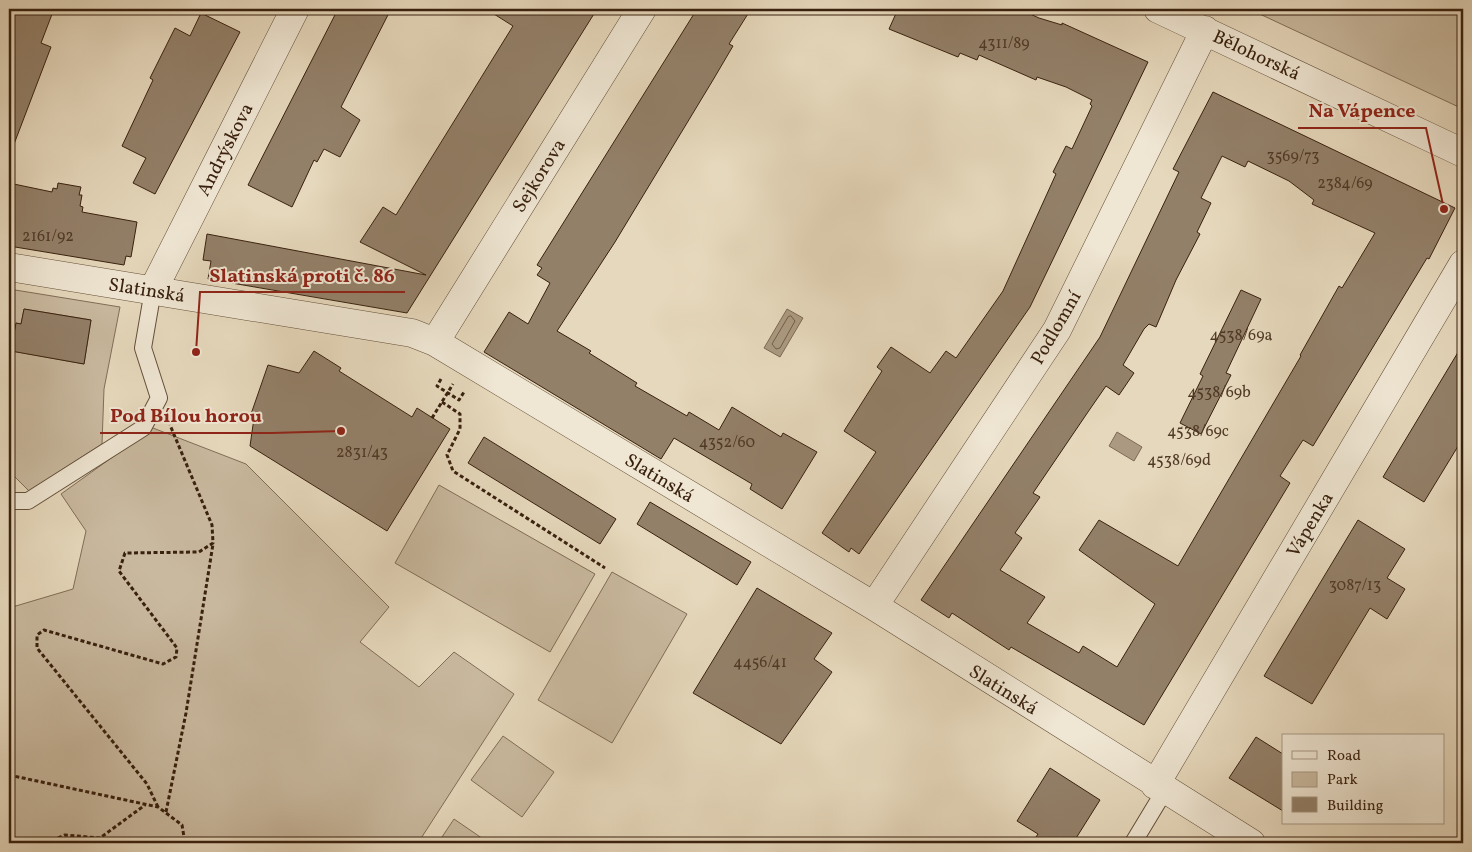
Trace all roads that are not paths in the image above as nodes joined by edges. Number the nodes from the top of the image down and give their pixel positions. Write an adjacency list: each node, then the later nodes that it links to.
1 (295, 9): 8 (street, Andrýskova)
2 (642, 9): 9 (street, Sejkorova)
3 (1158, 9): 4 (street, Bělohorská)
4 (1205, 30): 5 (street, Bělohorská); 11 (street, Podlomní)
5 (1463, 153)
6 (1463, 264): 12 (street, Vápenka)
7 (9, 267): 8 (street, Slatinská)
8 (153, 290): 9 (street, Slatinská); 10 (lane)
9 (435, 342): 11 (street, Slatinská)
10 (9, 501)
11 (874, 606): 12 (street, Slatinská)
12 (1160, 788): 13 (lane, Vápenka); 14 (street, Slatinská)
13 (1133, 843)
14 (1251, 843)

